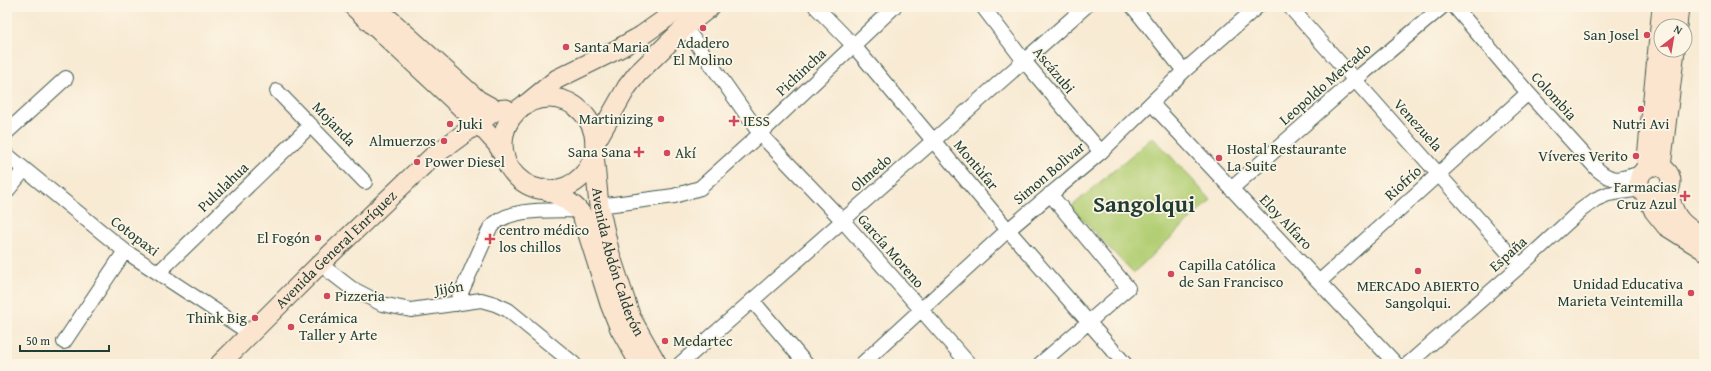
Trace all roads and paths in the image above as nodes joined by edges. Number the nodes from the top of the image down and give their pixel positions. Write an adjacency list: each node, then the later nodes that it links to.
1 (354, 7): 28 (main road)
2 (376, 7): 27 (main road)
3 (710, 7): 15 (main road)
4 (816, 7): 17 (street, Montùfar)
5 (894, 7): 17 (street, Pichincha)
6 (983, 7): 19 (street, Ascázubi)
7 (1085, 7): 19 (street, Olmedo)
8 (1133, 7): 20 (street)
9 (1257, 7): 20 (street, Simon Bolìvar)
10 (1290, 7): 22 (street, Venezuela)
11 (1442, 7): 22 (street, Leopoldo Mercado)
12 (1454, 7): 24 (street, Colombia)
13 (1662, 7): 40 (main road)
14 (1679, 7): 16 (main road)
15 (676, 14): 26 (main road); 31 (street, García Moreno); 34 (main road)
16 (1678, 18)
17 (854, 46): 31 (street, Pichincha); 33 (street, Montùfar)
18 (1673, 58): 40 (main road)
19 (1024, 61): 33 (street, Olmedo); 36 (street, Ascázubi)
20 (1184, 71): 25 (street, Simon Bolìvar)
21 (66, 78): 30 (street)
22 (1355, 80): 39 (street, Venezuela); 43 (street, Leopoldo Mercado)
23 (277, 91): 29 (street, Mojanda)
24 (1528, 93): 39 (street, Riofrío); 40 (street, Colombia)
25 (1151, 103): 36 (street, Simon Bolìvar); 43 (street, Eloy Alfaro)
26 (523, 106): 27 (main road); 34 (main road); 35 (main road)
27 (496, 110): 28 (main road, Avenida General Enríquez)
28 (478, 123): 32 (main road, Avenida General Enríquez); 35 (main road)
29 (311, 125): 41 (street, Mojanda); 56 (street, Pululahua)
30 (7, 132)
31 (760, 134): 47 (street, Pichincha); 49 (street, García Moreno)
32 (456, 140): 35 (main road); 54 (main road, Avenida General Enríquez)
33 (933, 140): 49 (street, Olmedo); 50 (street, Montùfar)
34 (594, 148): 42 (main road); 47 (main road, Avenida Abdón Calderón)
35 (501, 149): 42 (main road)
36 (1101, 152): 46 (street, Simon Bolìvar)
37 (7, 155): 38 (street, Cotopaxi)
38 (24, 170): 44 (street); 53 (street, Cotopaxi)
39 (1438, 174): 55 (street, Venezuela); 57 (street, Riofrío)
40 (1647, 179): 45 (main road); 45 (main road); 52 (main road); 55 (street, España)
41 (365, 182)
42 (545, 189): 48 (main road, Avenida Abdón Calderón)
43 (1231, 189): 57 (street, Eloy Alfaro)
44 (7, 191)
45 (1668, 192): 51 (main road)
46 (1050, 194): 50 (street, Simon Bolìvar); 61 (street)
47 (600, 206): 67 (main road, Avenida Abdón Calderón)
48 (579, 210): 59 (street); 66 (main road, Avenida Abdón Calderón)
49 (843, 221): 58 (street, Olmedo); 60 (street, García Moreno)
50 (1008, 230): 60 (street, Simon Bolìvar); 61 (street, Montùfar)
51 (1704, 237)
52 (1704, 250)
53 (125, 251): 56 (street, Cotopaxi); 63 (street)
54 (320, 264): 59 (street, Jijón); 62 (main road, Avenida General Enríquez)
55 (1520, 266): 75 (street, España)
56 (158, 273): 62 (street, Cotopaxi)
57 (1319, 282): 74 (street, Eloy Alfaro)
58 (752, 300): 68 (street, Olmedo); 69 (street)
59 (456, 304): 65 (street, Jijón)
60 (921, 311): 70 (street, Simon Bolìvar); 71 (street, García Moreno)
61 (1088, 322): 72 (street); 73 (street, Montùfar)
62 (250, 334): 64 (main road, Avenida General Enríquez)
63 (64, 342)
64 (220, 364)
65 (574, 364)
66 (640, 364)
67 (658, 364)
68 (680, 364)
69 (806, 364)
70 (862, 364)
71 (969, 364)
72 (1040, 364)
73 (1125, 364)
74 (1396, 364)
75 (1408, 364)

